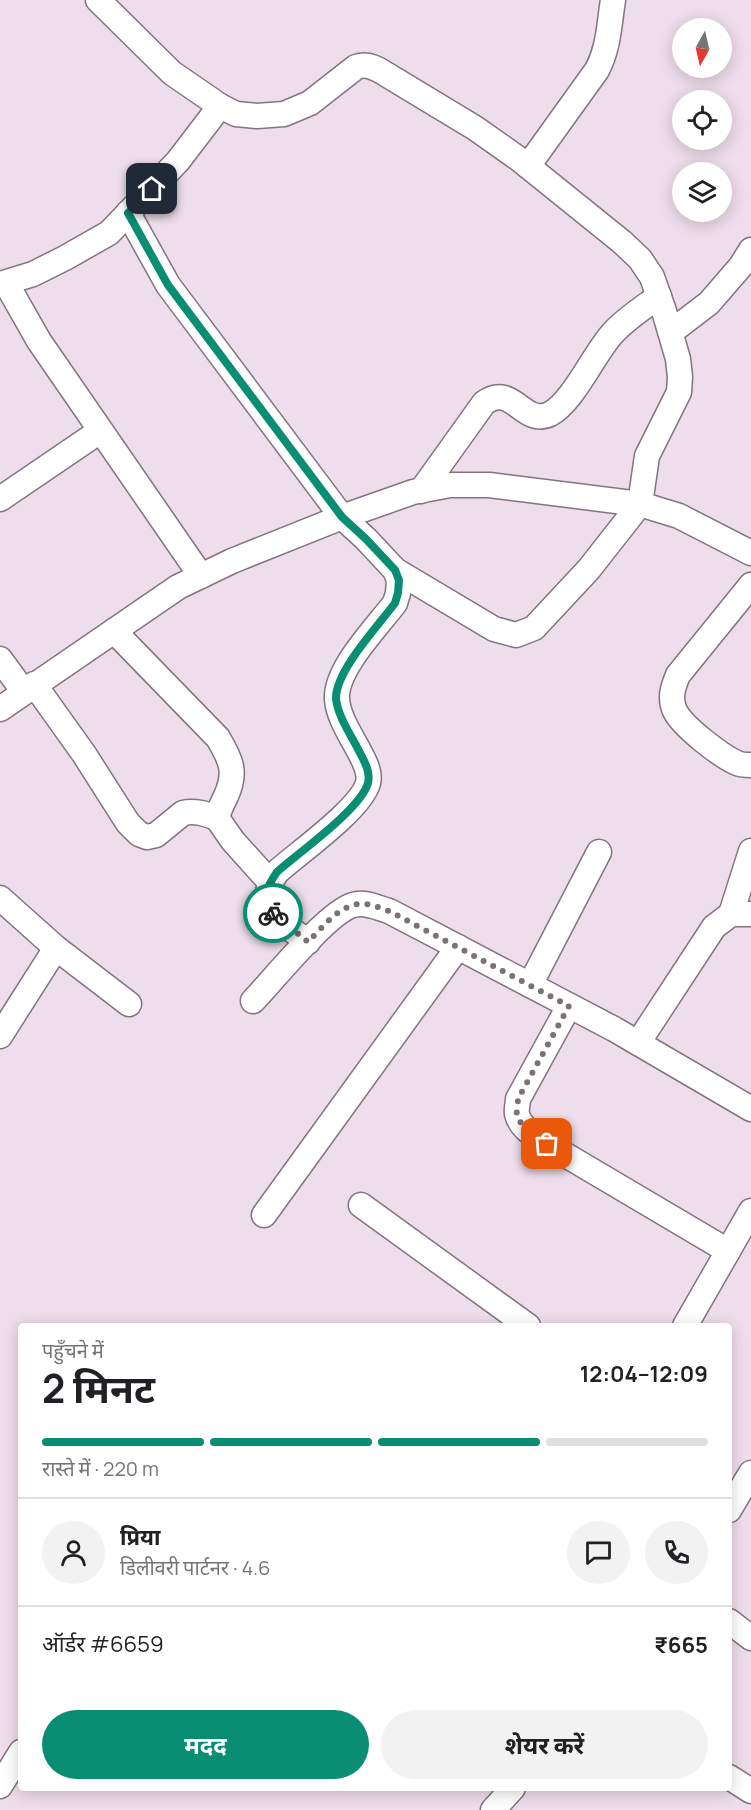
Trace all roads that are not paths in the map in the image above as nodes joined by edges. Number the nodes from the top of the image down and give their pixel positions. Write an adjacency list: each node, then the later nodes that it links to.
1 (98, 0): 3 (street)
2 (613, 0): 4 (street)
3 (220, 106): 4 (street); 5 (street)
4 (528, 166): 8 (street)
5 (128, 213): 7 (street); 14 (street)
6 (751, 250): 9 (street)
7 (3, 283): 10 (street)
8 (659, 296): 9 (street); 11 (street)
9 (671, 332): 13 (street)
10 (100, 431): 12 (street); 17 (street)
11 (421, 491): 13 (street); 14 (street)
12 (0, 500)
13 (640, 504): 15 (street); 16 (street)
14 (342, 517): 16 (street); 17 (street)
15 (751, 552)
16 (395, 570): 27 (street)
17 (201, 576): 19 (street)
18 (751, 585): 23 (street)
19 (114, 631): 21 (street); 24 (street)
20 (0, 659): 21 (street)
21 (29, 688): 22 (street); 24 (street)
22 (0, 709)
23 (751, 765)
24 (217, 819): 27 (street)
25 (599, 852): 33 (street)
26 (751, 852): 29 (street)
27 (270, 882): 30 (street)
28 (0, 898): 32 (street)
29 (741, 914): 38 (street)
30 (308, 942): 31 (street); 34 (street)
31 (458, 947): 33 (street); 42 (street)
32 (56, 948): 35 (street); 37 (street)
33 (530, 985): 36 (street)
34 (253, 1001)
35 (129, 1004)
36 (569, 1006): 38 (street); 43 (street)
37 (0, 1036)
38 (638, 1043): 39 (street)
39 (751, 1109)
40 (362, 1205): 44 (street)
41 (751, 1211): 43 (street)
42 (264, 1215)
43 (728, 1251): 45 (street)
44 (524, 1323)
45 (687, 1323)
46 (741, 1477): 47 (street)
47 (732, 1502)
48 (732, 1623): 49 (street)
49 (751, 1638)
50 (18, 1757): 52 (street)
51 (732, 1779): 54 (street)
52 (0, 1786)
53 (510, 1791): 55 (street)
54 (751, 1791)
55 (492, 1810)

